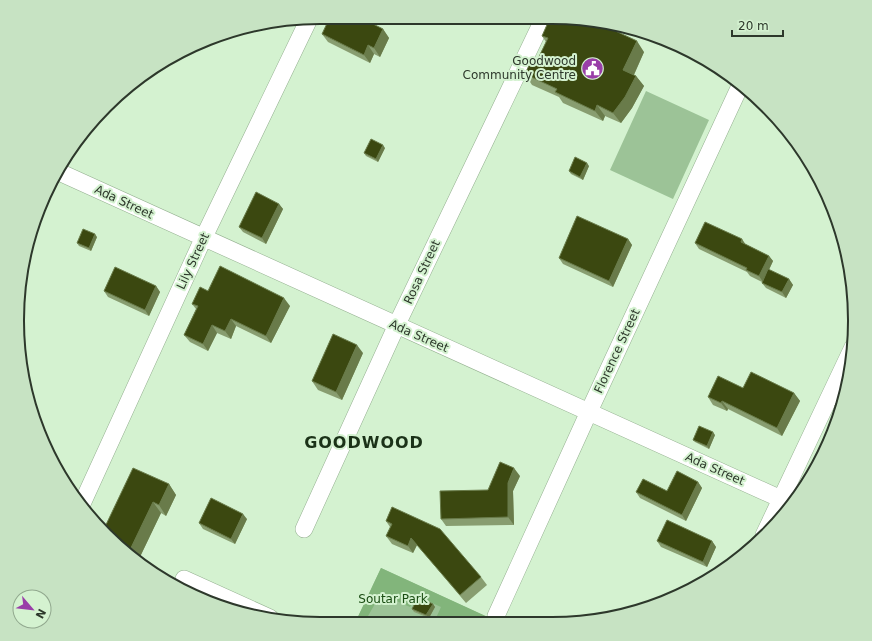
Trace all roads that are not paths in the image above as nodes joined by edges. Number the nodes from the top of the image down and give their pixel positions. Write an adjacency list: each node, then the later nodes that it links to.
1 (541, 24): 6 (street, Rosa Street)
2 (306, 25): 5 (street, Lily Street)
3 (738, 90): 8 (street, Florence Street)
4 (63, 174): 5 (street, Ada Street)
5 (203, 239): 6 (street, Ada Street); 10 (street, Lily Street)
6 (397, 326): 8 (street, Ada Street); 12 (street, Rosa Street)
7 (844, 366): 9 (street)
8 (588, 412): 9 (street, Ada Street); 15 (street, Florence Street)
9 (781, 499): 11 (street)
10 (84, 500)
11 (773, 518)
12 (304, 528)
13 (184, 579): 14 (street)
14 (247, 608)
15 (496, 616)

